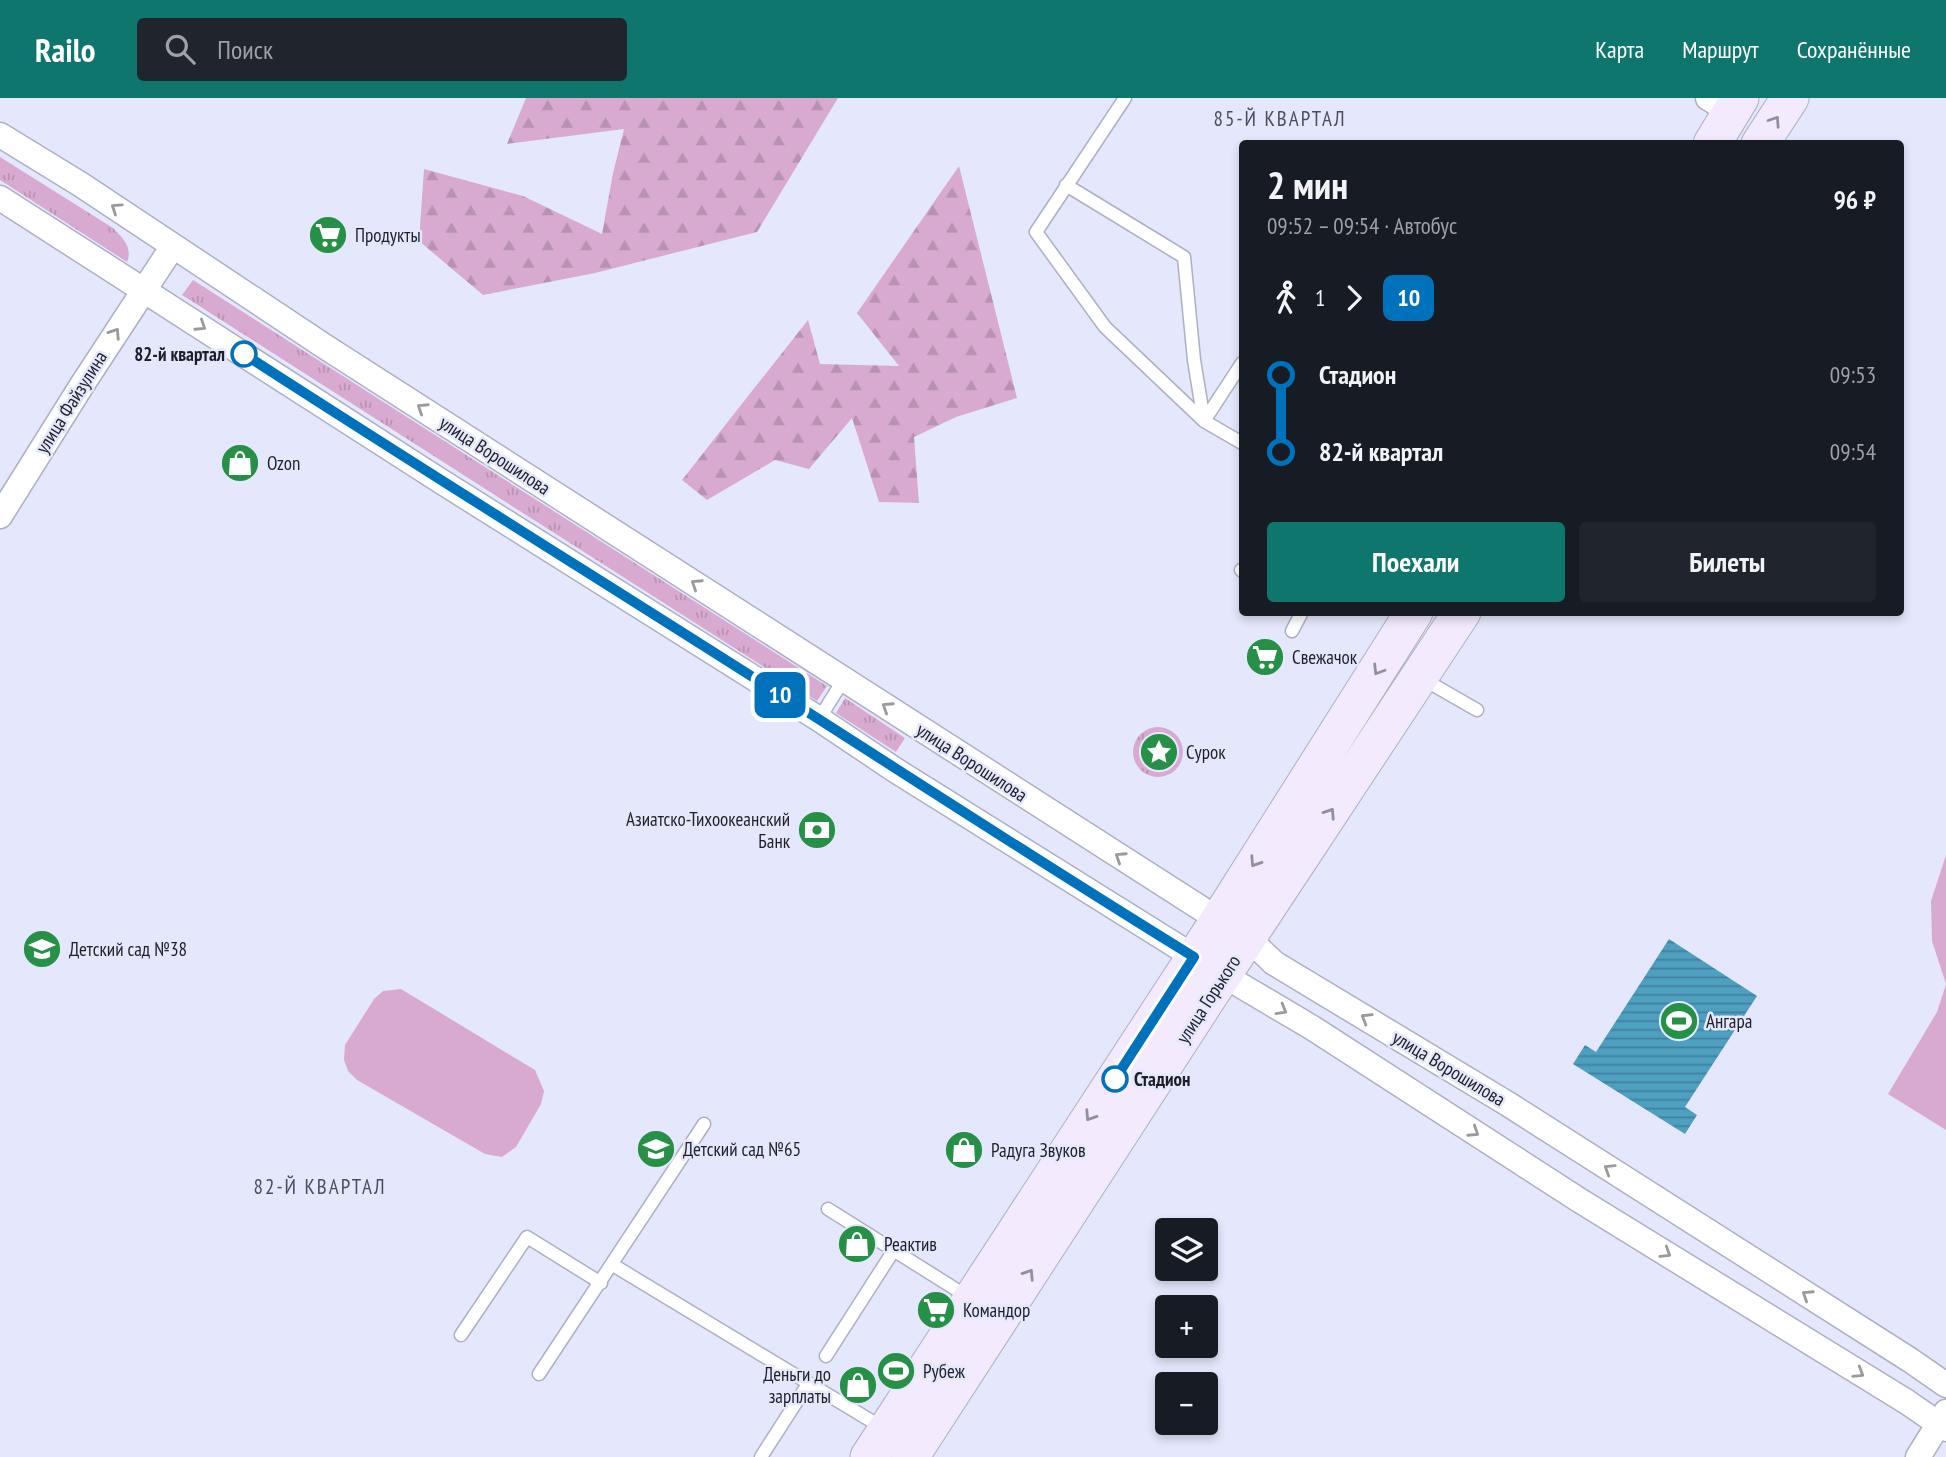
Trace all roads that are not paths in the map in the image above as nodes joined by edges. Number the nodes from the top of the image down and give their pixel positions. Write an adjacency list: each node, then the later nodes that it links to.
1 (1125, 98): 7 (lane)
2 (1790, 98): 6 (main road, one-way to 2)
3 (1727, 103): 5 (main road)
4 (0, 135): 9 (street, улица Ворошилова, one-way to 4)
5 (1713, 140)
6 (1763, 140)
7 (1066, 185): 12 (lane); 12 (lane)
8 (0, 198): 10 (street, улица Ворошилова)
9 (173, 246): 10 (street, улица Файзулина); 20 (street, улица Ворошилова, one-way to 9)
10 (144, 289): 14 (street, улица Файзулина, one-way to 10); 22 (street, улица Ворошилова, one-way to 22)
11 (1239, 368): 12 (lane)
12 (1204, 421): 13 (lane)
13 (1239, 441)
14 (0, 516)
15 (1301, 616): 18 (lane)
16 (1412, 616): 23 (main road, улица Горького, one-way to 23)
17 (1459, 616): 19 (main road, улица Горького)
18 (1292, 631)
19 (1420, 677): 21 (lane); 23 (main road, улица Горького, one-way to 19)
20 (844, 679): 22 (lane); 23 (street, улица Ворошилова, one-way to 20)
21 (1477, 710)
22 (819, 719): 24 (street, улица Ворошилова)
23 (1233, 929): 24 (main road, улица Горького); 35 (street, улица Ворошилова, one-way to 23)
24 (1208, 966): 30 (main road, улица Горького, one-way to 30); 36 (street, улица Ворошилова, one-way to 36); 39 (main road, улица Горького, one-way to 24)
25 (704, 1124): 28 (lane)
26 (828, 1209): 27 (lane)
27 (894, 1250): 30 (lane); 32 (lane)
28 (612, 1265): 29 (lane); 34 (lane)
29 (601, 1283): 31 (lane); 33 (lane)
30 (971, 1300): 37 (main road, улица Горького)
31 (461, 1335)
32 (826, 1356)
33 (539, 1374)
34 (808, 1384): 37 (lane); 38 (lane)
35 (1946, 1385)
36 (1943, 1422): 40 (street)
37 (877, 1444)
38 (761, 1457)
39 (910, 1457)
40 (1917, 1457)

